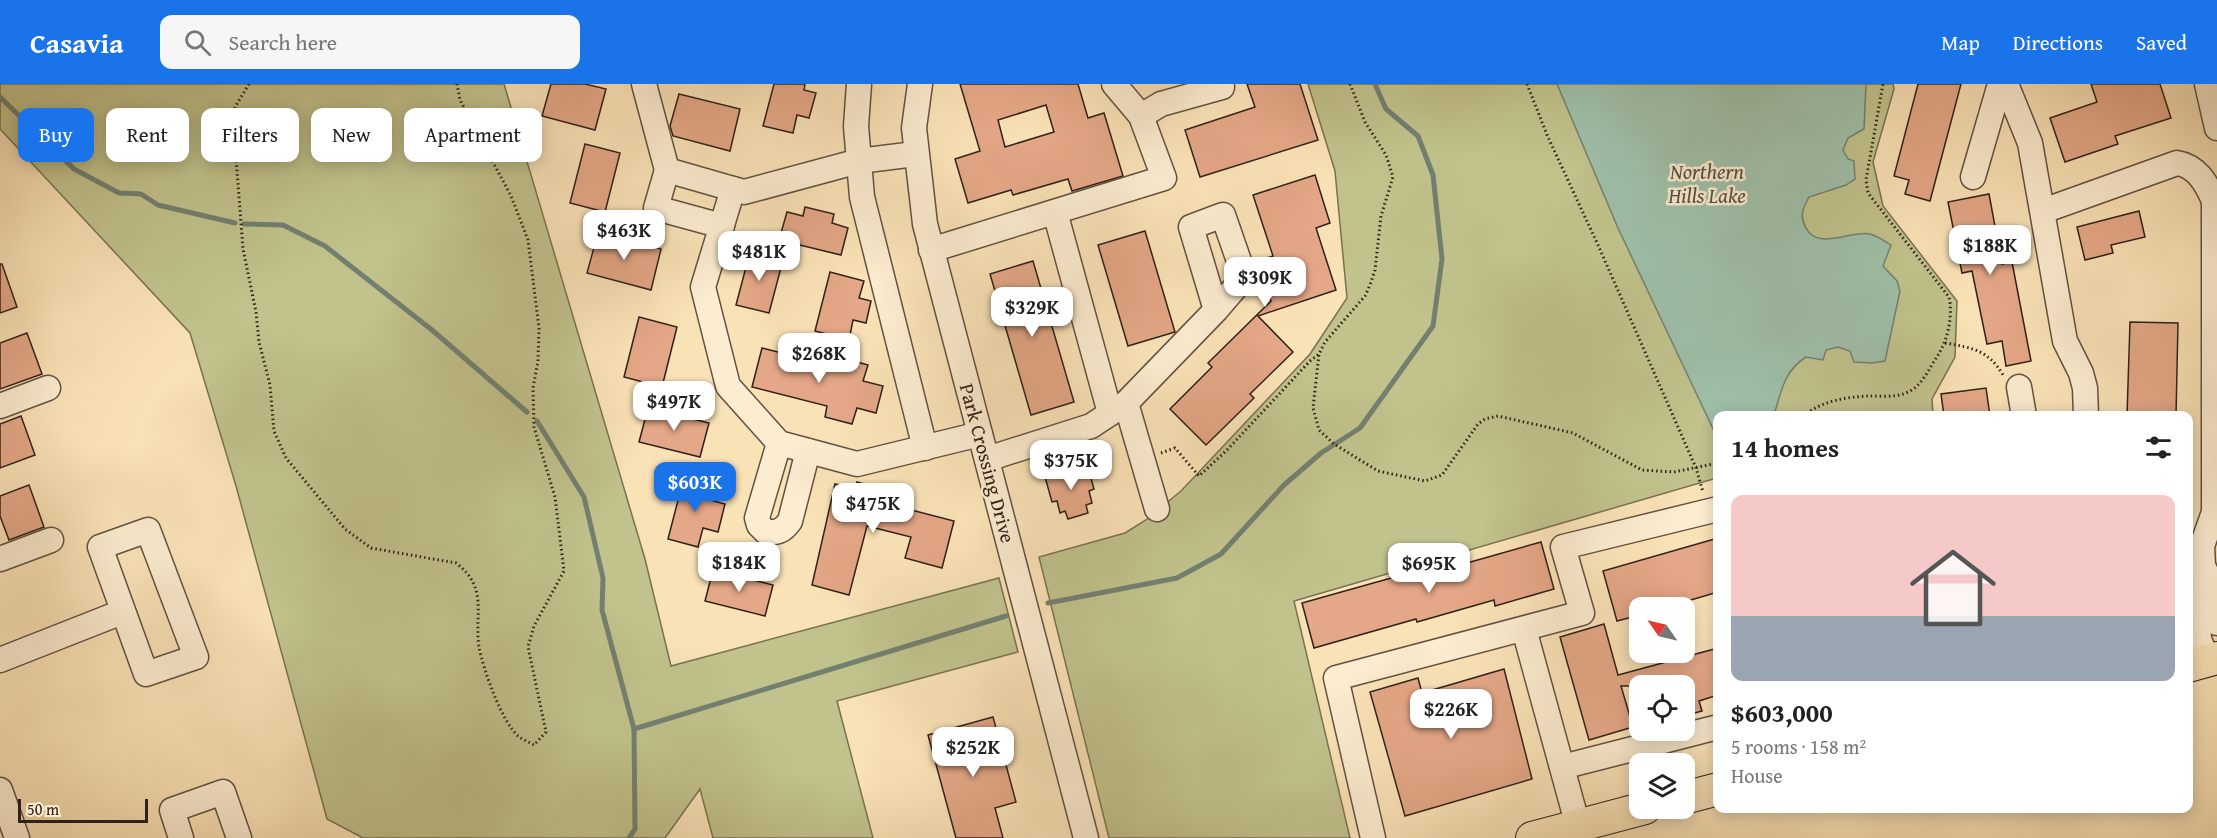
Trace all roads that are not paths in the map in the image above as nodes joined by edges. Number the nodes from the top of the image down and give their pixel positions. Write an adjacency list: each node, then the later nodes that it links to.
1 (644, 84): 13 (street)
2 (860, 84): 12 (street)
3 (920, 84): 11 (street, Park Crossing Drive)
4 (1114, 84): 9 (street)
5 (2000, 84): 14 (street)
6 (2006, 84): 17 (street)
7 (2207, 84): 10 (street)
8 (1222, 87): 9 (street)
9 (1141, 116): 18 (street)
10 (2217, 128)
11 (915, 154): 12 (street); 20 (street, Park Crossing Drive)
12 (859, 161): 16 (street); 30 (street)
13 (667, 170): 16 (street); 19 (street)
14 (1973, 177)
15 (2210, 178): 17 (street); 36 (street)
16 (733, 189): 19 (street)
17 (2043, 211): 27 (street)
18 (1055, 212): 20 (street); 25 (street)
19 (722, 226): 29 (street)
20 (931, 250): 28 (street, Park Crossing Drive)
21 (1216, 310): 25 (street)
22 (2019, 387): 26 (street)
23 (48, 388): 24 (street)
24 (0, 406)
25 (1118, 408): 32 (street); 33 (street)
26 (2023, 411)
27 (2086, 411)
28 (980, 434): 30 (street); 32 (street, Park Crossing Drive)
29 (778, 443): 31 (street); 31 (street)
30 (925, 448): 31 (street)
31 (808, 451)
32 (987, 459): 53 (street, Park Crossing Drive)
33 (1157, 509)
34 (1713, 510): 40 (street)
35 (51, 540): 37 (street)
36 (2198, 552): 39 (street); 41 (street)
37 (0, 559)
38 (122, 612): 38 (street); 42 (street)
39 (2217, 622)
40 (1524, 628): 44 (street); 54 (street)
41 (2208, 655)
42 (0, 660)
43 (1713, 728): 44 (street)
44 (1562, 767): 49 (street)
45 (0, 790): 50 (street)
46 (1713, 790): 47 (main road)
47 (1695, 795)
48 (1629, 812): 49 (main road)
49 (1578, 826): 55 (main road)
50 (17, 838)
51 (181, 838): 52 (street)
52 (239, 838)
53 (1086, 838)
54 (1373, 838)
55 (1533, 838)

